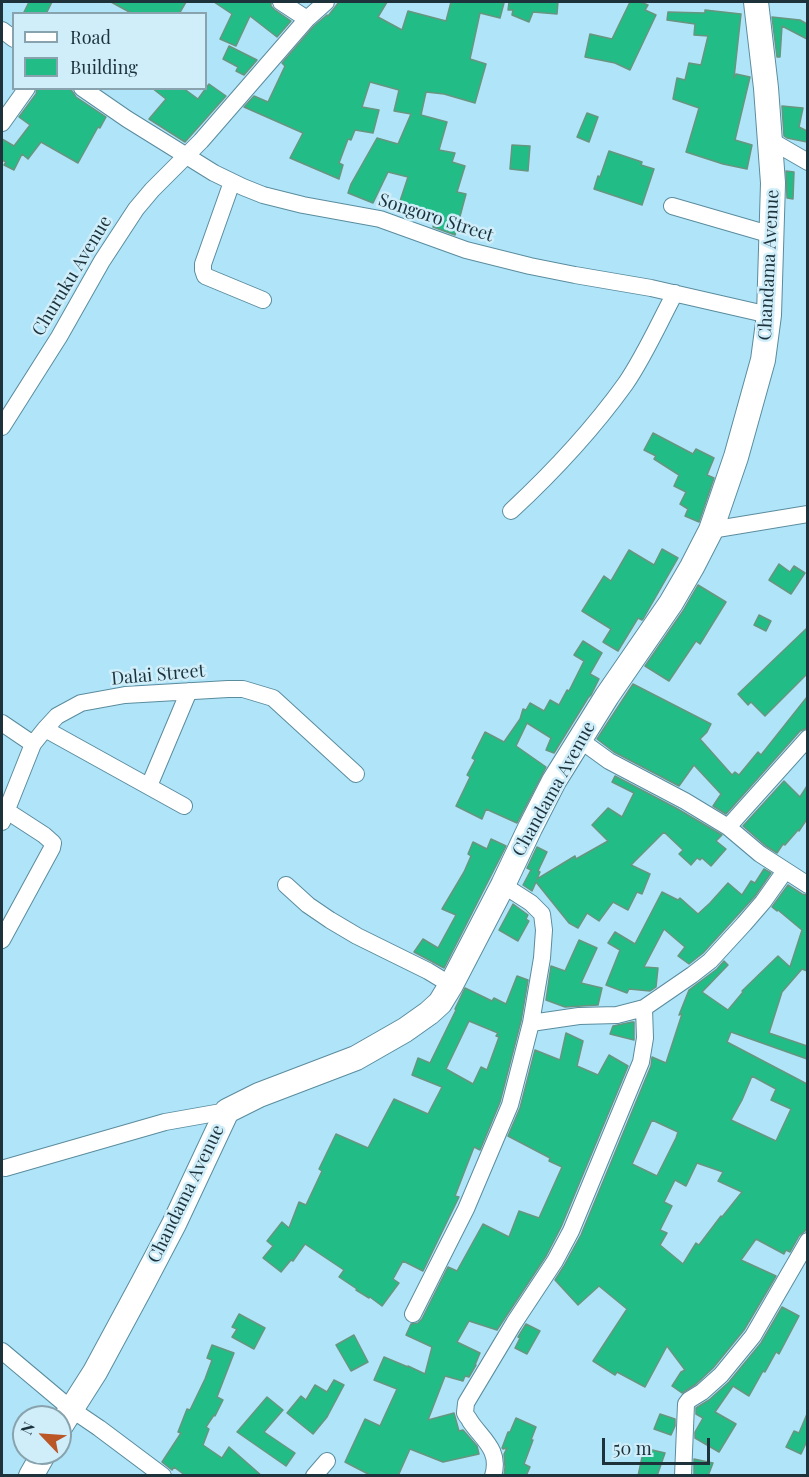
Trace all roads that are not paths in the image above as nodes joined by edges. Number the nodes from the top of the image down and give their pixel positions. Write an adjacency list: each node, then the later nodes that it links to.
1 (281, 2): 4 (street)
2 (326, 2): 4 (street, Churuku Avenue)
3 (756, 2): 8 (street, Chandama Avenue)
4 (307, 19): 9 (street, Churuku Avenue)
5 (26, 90): 7 (street)
6 (85, 90): 9 (street, Songoro Street)
7 (2, 123)
8 (770, 140): 10 (street); 13 (street, Chandama Avenue)
9 (187, 155): 11 (street, Songoro Street); 17 (street, Churuku Avenue)
10 (807, 162)
11 (232, 182): 14 (street, Songoro Street); 15 (street)
12 (672, 206): 13 (street)
13 (772, 235): 16 (street, Chandama Avenue)
14 (675, 294): 16 (street, Songoro Street); 18 (street)
15 (263, 300)
16 (769, 315): 20 (street, Chandama Avenue)
17 (2, 427)
18 (512, 511)
19 (807, 514): 20 (street)
20 (711, 530): 25 (street, Chandama Avenue)
21 (189, 691): 23 (street, Dalai Street); 27 (street, Dalai Street); 28 (street)
22 (2, 723): 26 (street)
23 (45, 729): 26 (street, Dalai Street); 28 (street)
24 (807, 738): 31 (street)
25 (580, 740): 31 (street); 34 (street, Chandama Avenue)
26 (33, 744): 30 (street, Dalai Street)
27 (356, 774)
28 (149, 786): 29 (street)
29 (184, 806)
30 (4, 816): 36 (street)
31 (728, 828): 32 (street)
32 (785, 871): 35 (street); 38 (street)
33 (286, 885): 37 (street)
34 (503, 885): 37 (street, Chandama Avenue); 39 (street)
35 (807, 885)
36 (2, 940)
37 (451, 985): 40 (street, Chandama Avenue)
38 (644, 1008): 39 (street); 51 (street)
39 (531, 1023): 43 (street)
40 (227, 1111): 41 (street); 46 (street, Chandama Avenue)
41 (5, 1168)
42 (807, 1240): 52 (street)
43 (413, 1314)
44 (2, 1352): 45 (street)
45 (53, 1405)
46 (72, 1407)
47 (72, 1420): 49 (street)
48 (327, 1461): 50 (street)
49 (163, 1476)
50 (314, 1476)
51 (493, 1476)
52 (683, 1476)

